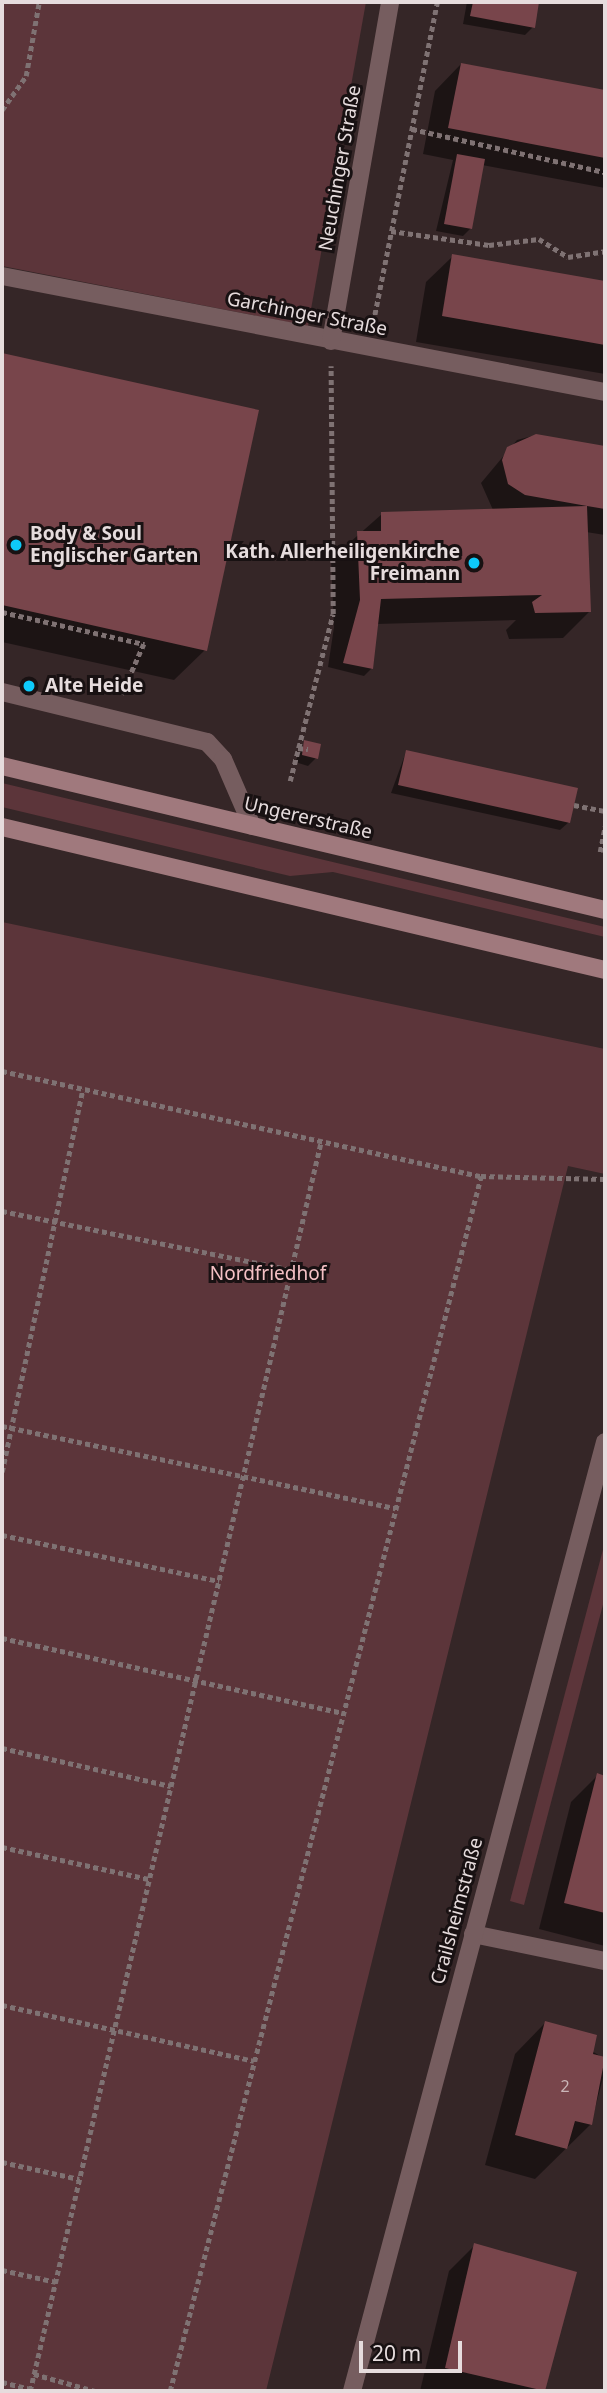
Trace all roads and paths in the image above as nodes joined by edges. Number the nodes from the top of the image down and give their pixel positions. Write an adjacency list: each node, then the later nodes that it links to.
1 (39, 2): 4 (path)
2 (390, 2): 10 (street, Neuchinger Straße)
3 (437, 2): 5 (path)
4 (2, 110)
5 (412, 129): 6 (path); 7 (path)
6 (605, 172)
7 (391, 231): 8 (path); 11 (path)
8 (605, 251)
9 (2, 276): 10 (street, Garchinger Straße)
10 (331, 341): 11 (street, Garchinger Straße); 16 (path)
11 (368, 348): 12 (street, Garchinger Straße)
12 (605, 392)
13 (2, 612): 15 (path)
14 (2, 692): 22 (street)
15 (122, 694)
16 (298, 748): 17 (path); 19 (path)
17 (308, 748)
18 (2, 766): 22 (main road, Ungererstraße)
19 (290, 780)
20 (574, 805): 21 (path)
21 (605, 811)
22 (252, 826): 26 (main road, Ungererstraße)
23 (605, 826): 25 (path)
24 (2, 827): 27 (main road)
25 (600, 852)
26 (605, 910)
27 (605, 970)
28 (2, 1071): 29 (path)
29 (83, 1089): 30 (path); 34 (path)
30 (321, 1141): 31 (path); 35 (path)
31 (481, 1176): 32 (path); 41 (path)
32 (605, 1179)
33 (2, 1211): 34 (path)
34 (55, 1222): 35 (path); 37 (path)
35 (292, 1270): 40 (path)
36 (2, 1426): 37 (path)
37 (11, 1428): 39 (path); 40 (path)
38 (605, 1442): 51 (street, Crailsheimstraße)
39 (2, 1472)
40 (243, 1476): 41 (path); 43 (path)
41 (396, 1508): 46 (path)
42 (2, 1535): 43 (path)
43 (219, 1581): 45 (path)
44 (2, 1638): 45 (path)
45 (195, 1681): 46 (path); 48 (path)
46 (343, 1713): 55 (path)
47 (2, 1748): 48 (path)
48 (171, 1786): 50 (path)
49 (2, 1847): 50 (path)
50 (149, 1879): 54 (path)
51 (473, 1934): 52 (street); 65 (street, Crailsheimstraße)
52 (605, 1961)
53 (2, 2005): 54 (path)
54 (114, 2030): 55 (path); 57 (path)
55 (254, 2061): 64 (path)
56 (2, 2162): 57 (path)
57 (79, 2179): 59 (path)
58 (2, 2270): 59 (path)
59 (56, 2282): 60 (path)
60 (34, 2374): 62 (path); 63 (path)
61 (2, 2382): 62 (path)
62 (31, 2390)
63 (95, 2391)
64 (170, 2391)
65 (352, 2391)

